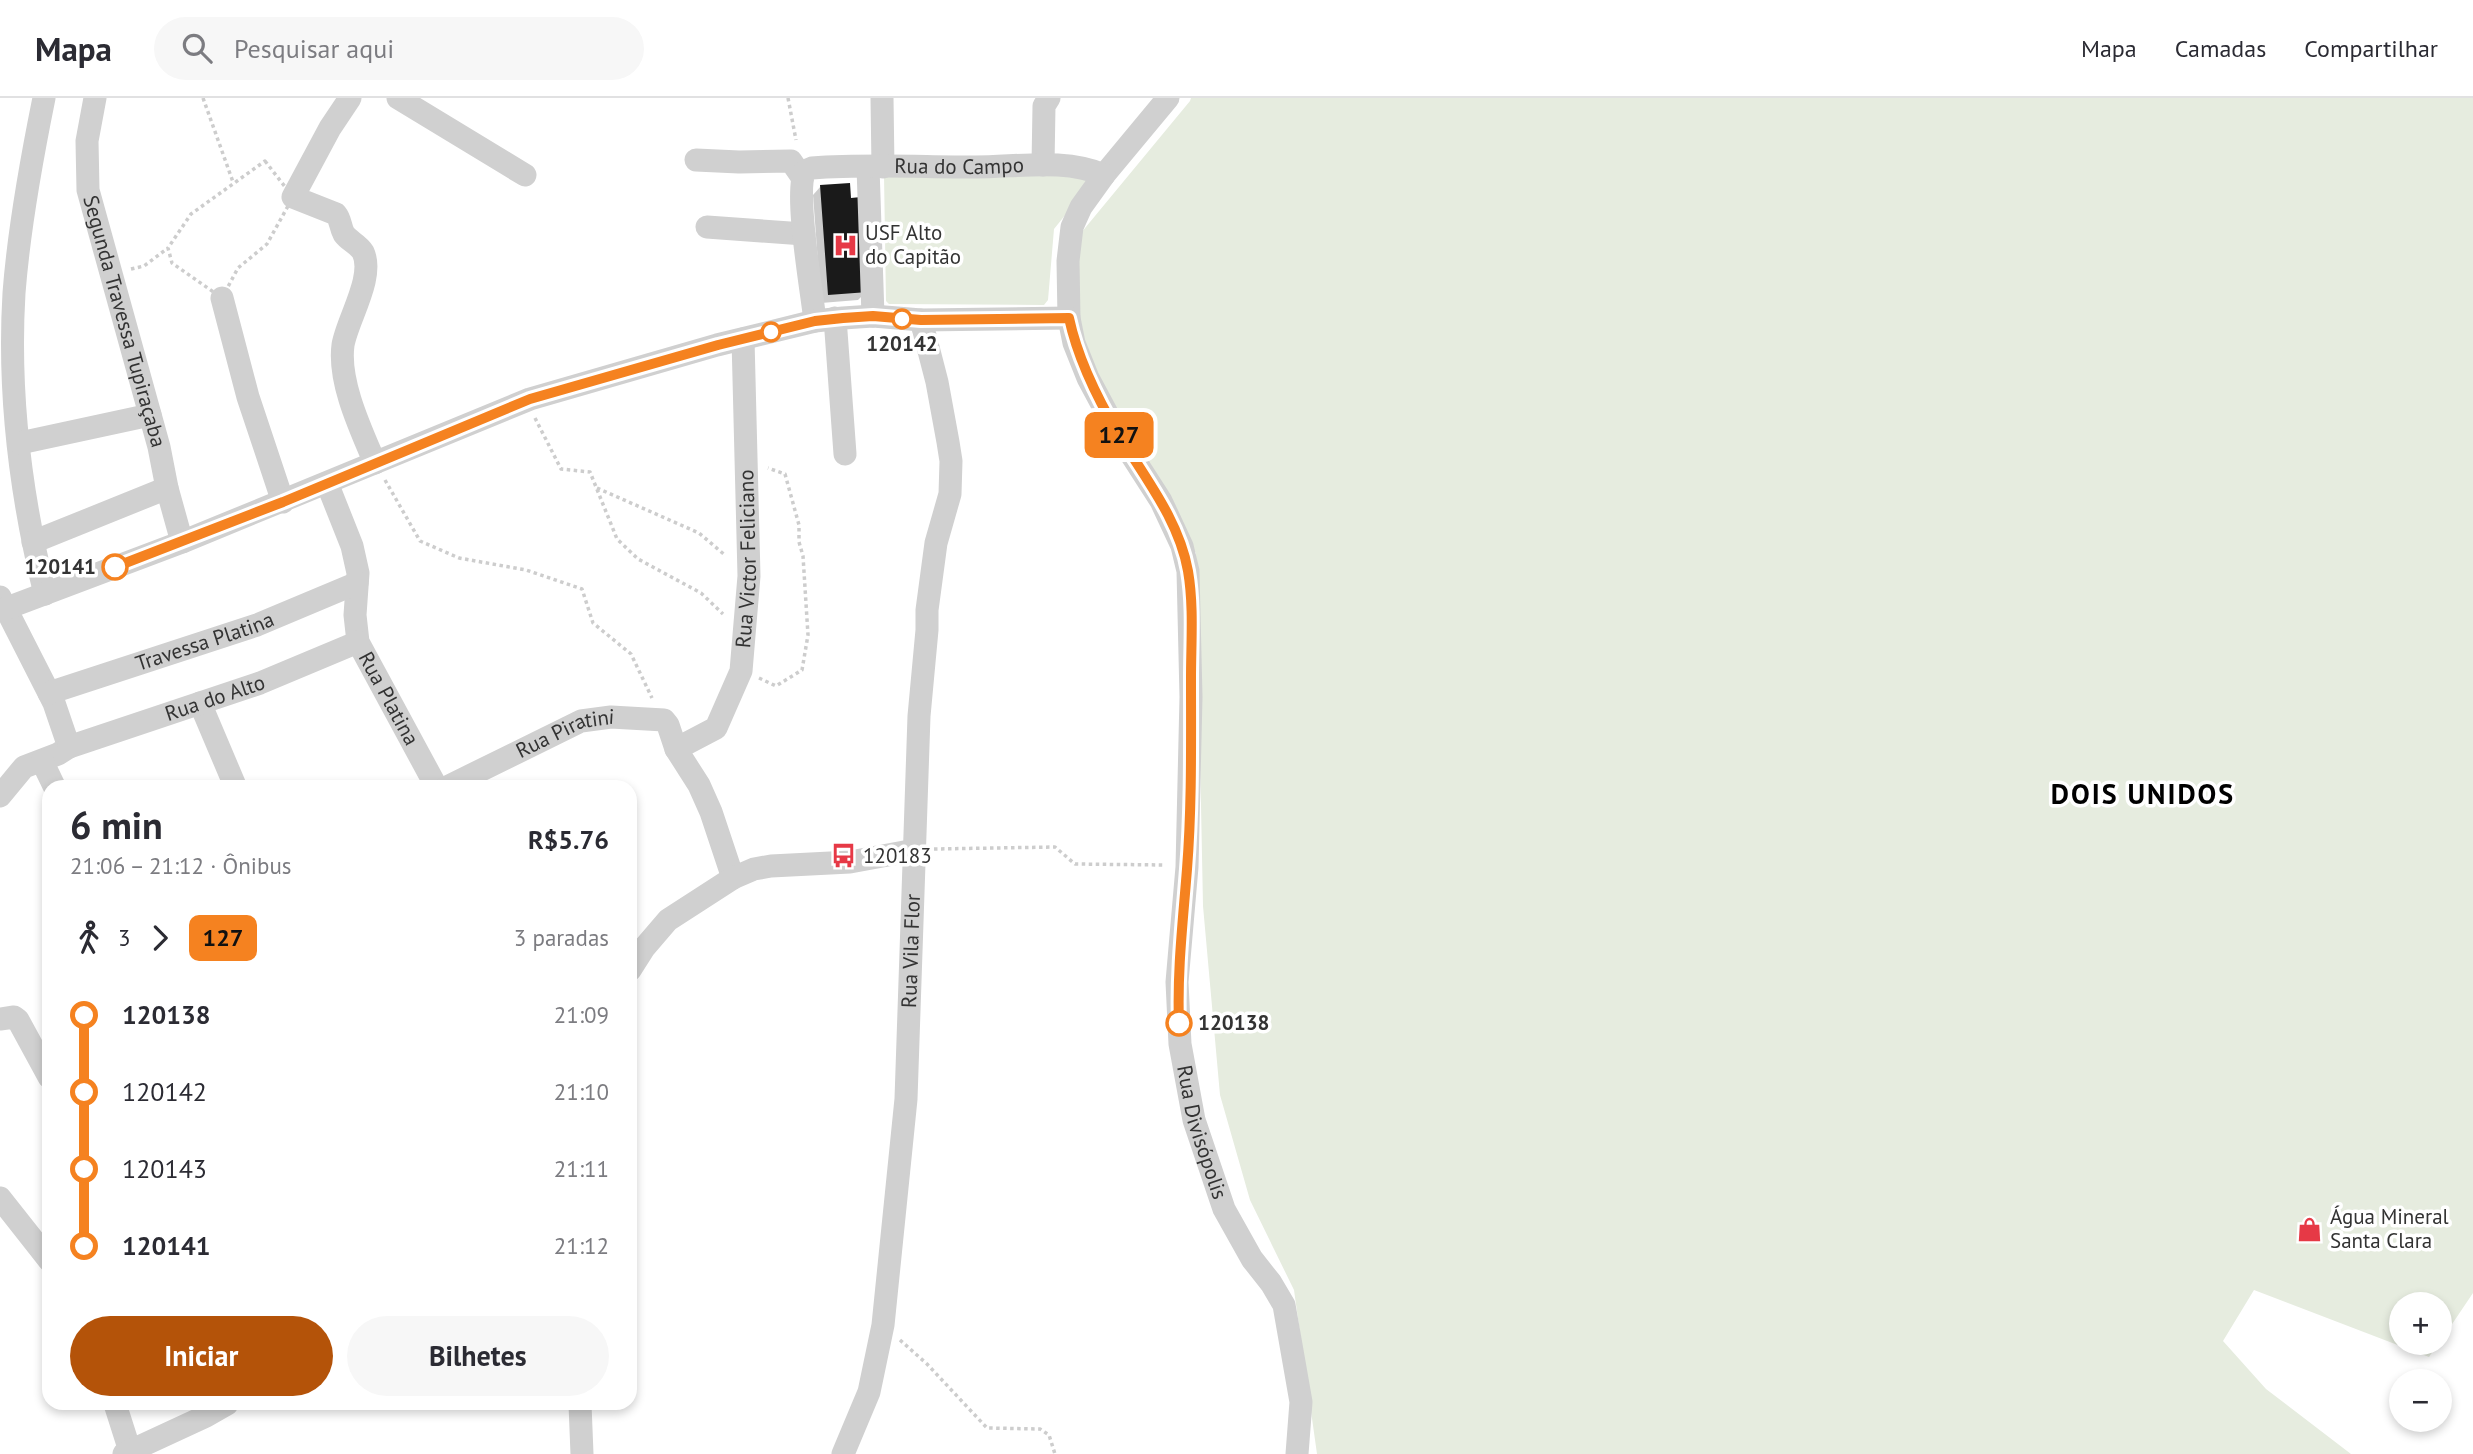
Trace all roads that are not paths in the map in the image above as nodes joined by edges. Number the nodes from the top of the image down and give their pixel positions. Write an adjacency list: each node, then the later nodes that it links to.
1 (44, 98): 23 (street)
2 (95, 98): 22 (street, Segunda Travessa Tupiraçaba)
3 (350, 98): 25 (street)
4 (398, 98): 12 (street)
5 (882, 98): 10 (street)
6 (1049, 98): 9 (street)
7 (1168, 98): 13 (street, Rua Divisópolis)
8 (696, 160): 11 (street)
9 (1042, 165): 10 (street, Rua do Campo); 13 (street, Rua do Campo)
10 (876, 167): 11 (street, Rua do Campo); 17 (street)
11 (807, 172): 15 (street)
12 (525, 175)
13 (1104, 175): 18 (street, Rua Divisópolis)
14 (707, 227): 15 (street)
15 (804, 234): 19 (street)
16 (222, 298): 28 (street)
17 (873, 316): 19 (street); 20 (street)
18 (1069, 318): 20 (street); 58 (street, Rua Divisópolis)
19 (825, 320): 21 (street); 24 (street)
20 (921, 320): 45 (street, Rua Vila Flor)
21 (743, 339): 25 (street); 38 (street, Rua Victor Feliciano)
22 (150, 415): 23 (street); 27 (street, Segunda Travessa Tupiraçaba)
23 (20, 443): 29 (street)
24 (845, 454)
25 (375, 463): 26 (street)
26 (327, 483): 28 (street); 31 (street, Rua Platina)
27 (167, 488): 29 (street); 30 (street, Segunda Travessa Tupiraçaba)
28 (283, 502): 30 (street)
29 (33, 542): 32 (street)
30 (183, 542): 32 (street)
31 (357, 583): 34 (street, Rua Platina); 35 (street, Travessa Platina)
32 (45, 594): 33 (street)
33 (4, 602): 35 (street)
34 (358, 642): 36 (street, Rua do Alto); 42 (street, Rua Platina)
35 (49, 694): 37 (street)
36 (200, 703): 37 (street, Rua do Alto); 41 (street)
37 (69, 747): 39 (street, Rua do Alto)
38 (676, 749): 43 (street, Rua Piratini); 46 (street)
39 (42, 761): 40 (street); 44 (street, Rua do Alto)
40 (51, 780)
41 (233, 780)
42 (434, 780)
43 (461, 780)
44 (0, 796)
45 (915, 850): 46 (street); 57 (street, Rua Vila Flor)
46 (733, 878): 47 (street)
47 (637, 959)
48 (0, 1019): 49 (street)
49 (42, 1064)
50 (0, 1198): 51 (street)
51 (42, 1251)
52 (116, 1410): 55 (street)
53 (216, 1410): 55 (street)
54 (580, 1410): 56 (street)
55 (127, 1453)
56 (582, 1454)
57 (843, 1454)
58 (1297, 1454)

